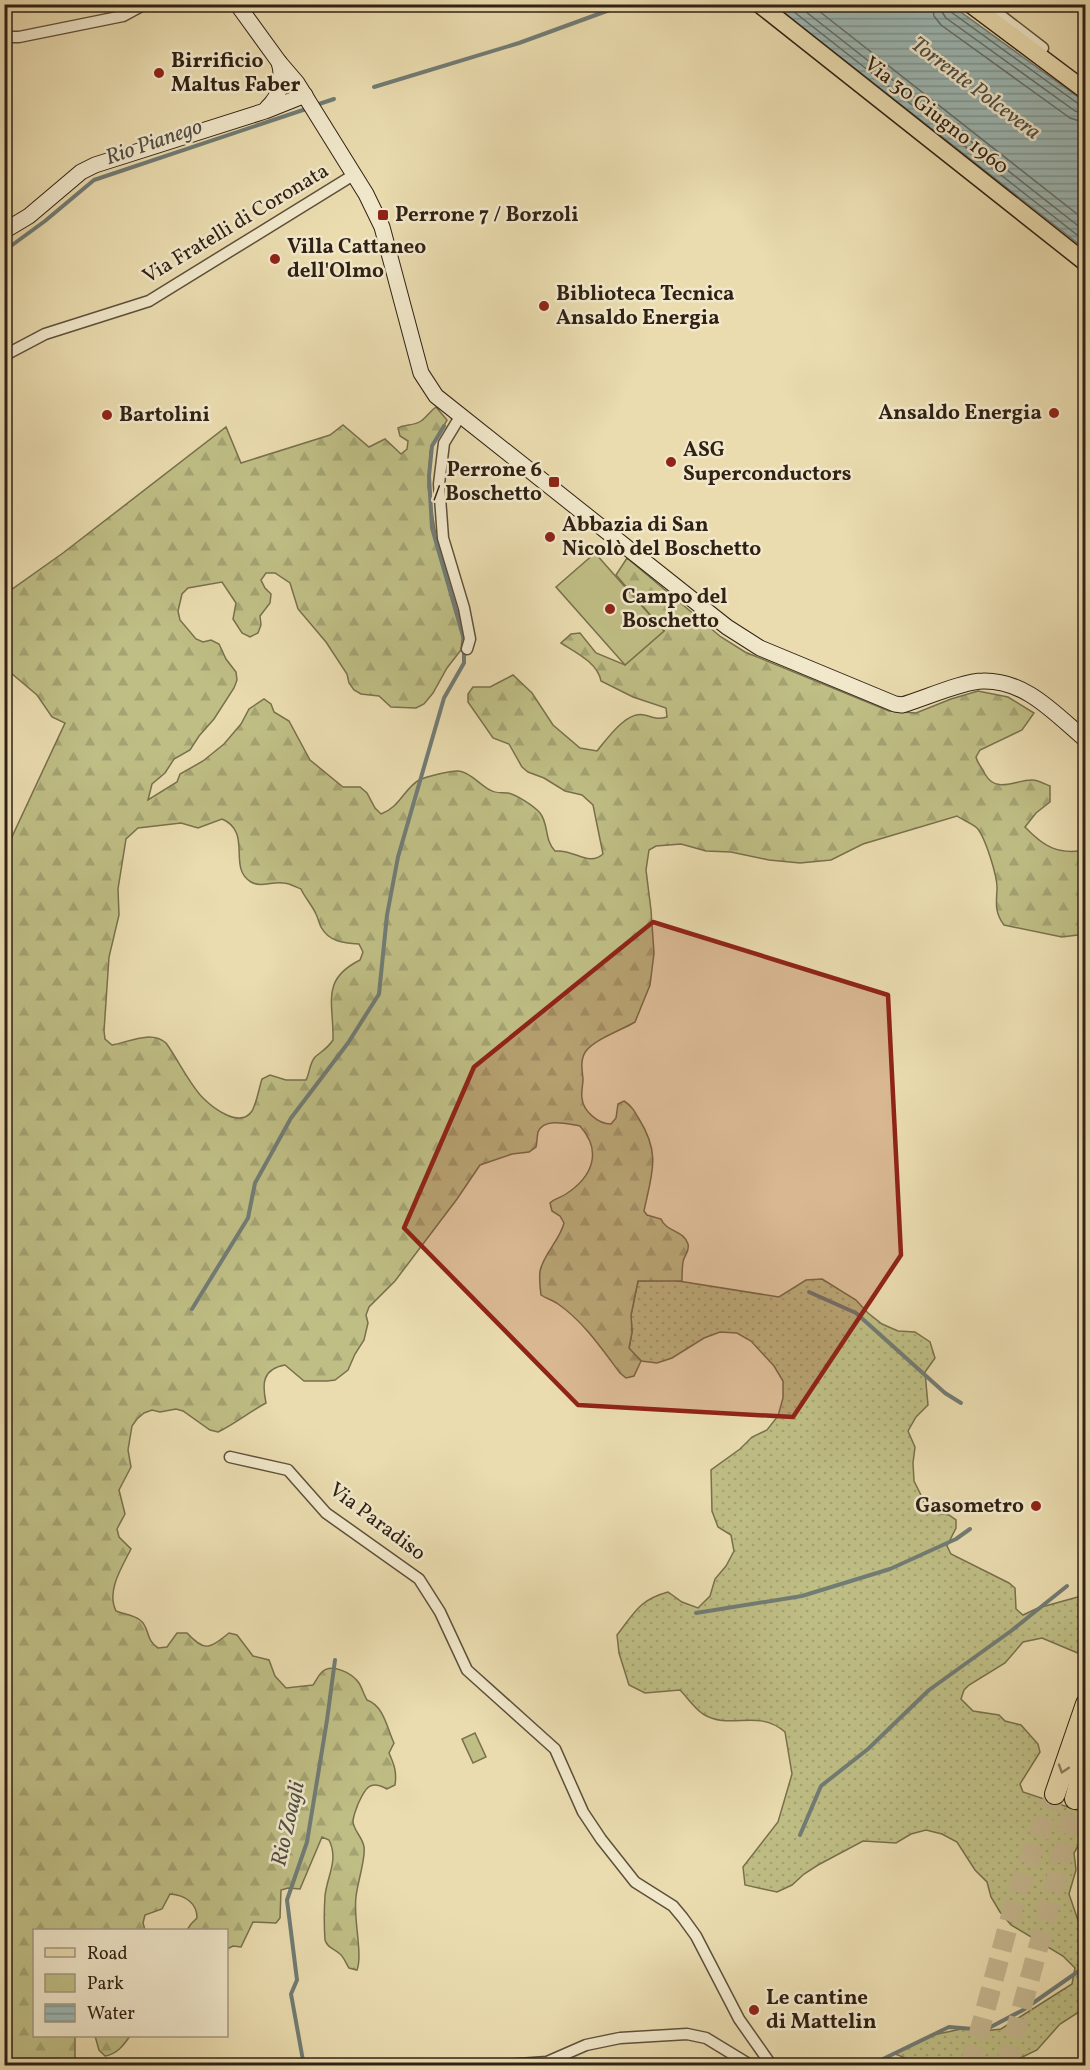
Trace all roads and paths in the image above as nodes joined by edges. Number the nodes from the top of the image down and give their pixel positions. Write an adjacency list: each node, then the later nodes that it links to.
1 (145, 4): 6 (street)
2 (237, 4): 7 (main road)
3 (759, 4): 14 (main road, Via 30 Giugno 1960)
4 (970, 4): 8 (main road)
5 (986, 4): 8 (street)
6 (4, 37)
7 (279, 62): 10 (main road); 11 (main road)
8 (1057, 68): 9 (main road)
9 (1086, 91)
10 (308, 100): 11 (main road); 12 (main road)
11 (265, 111): 13 (main road)
12 (355, 174): 15 (street, Via Fratelli di Coronata); 16 (main road)
13 (4, 231)
14 (1086, 263)
15 (4, 358)
16 (461, 415): 17 (street); 18 (main road)
17 (467, 649)
18 (1086, 740)
19 (230, 1457): 26 (street, Via Paradiso)
20 (1086, 1704): 22 (highway, one-way to 22)
21 (1086, 1758): 23 (highway)
22 (1055, 1794)
23 (1075, 1799)
24 (492, 2066): 25 (street)
25 (752, 2066)
26 (772, 2066)

